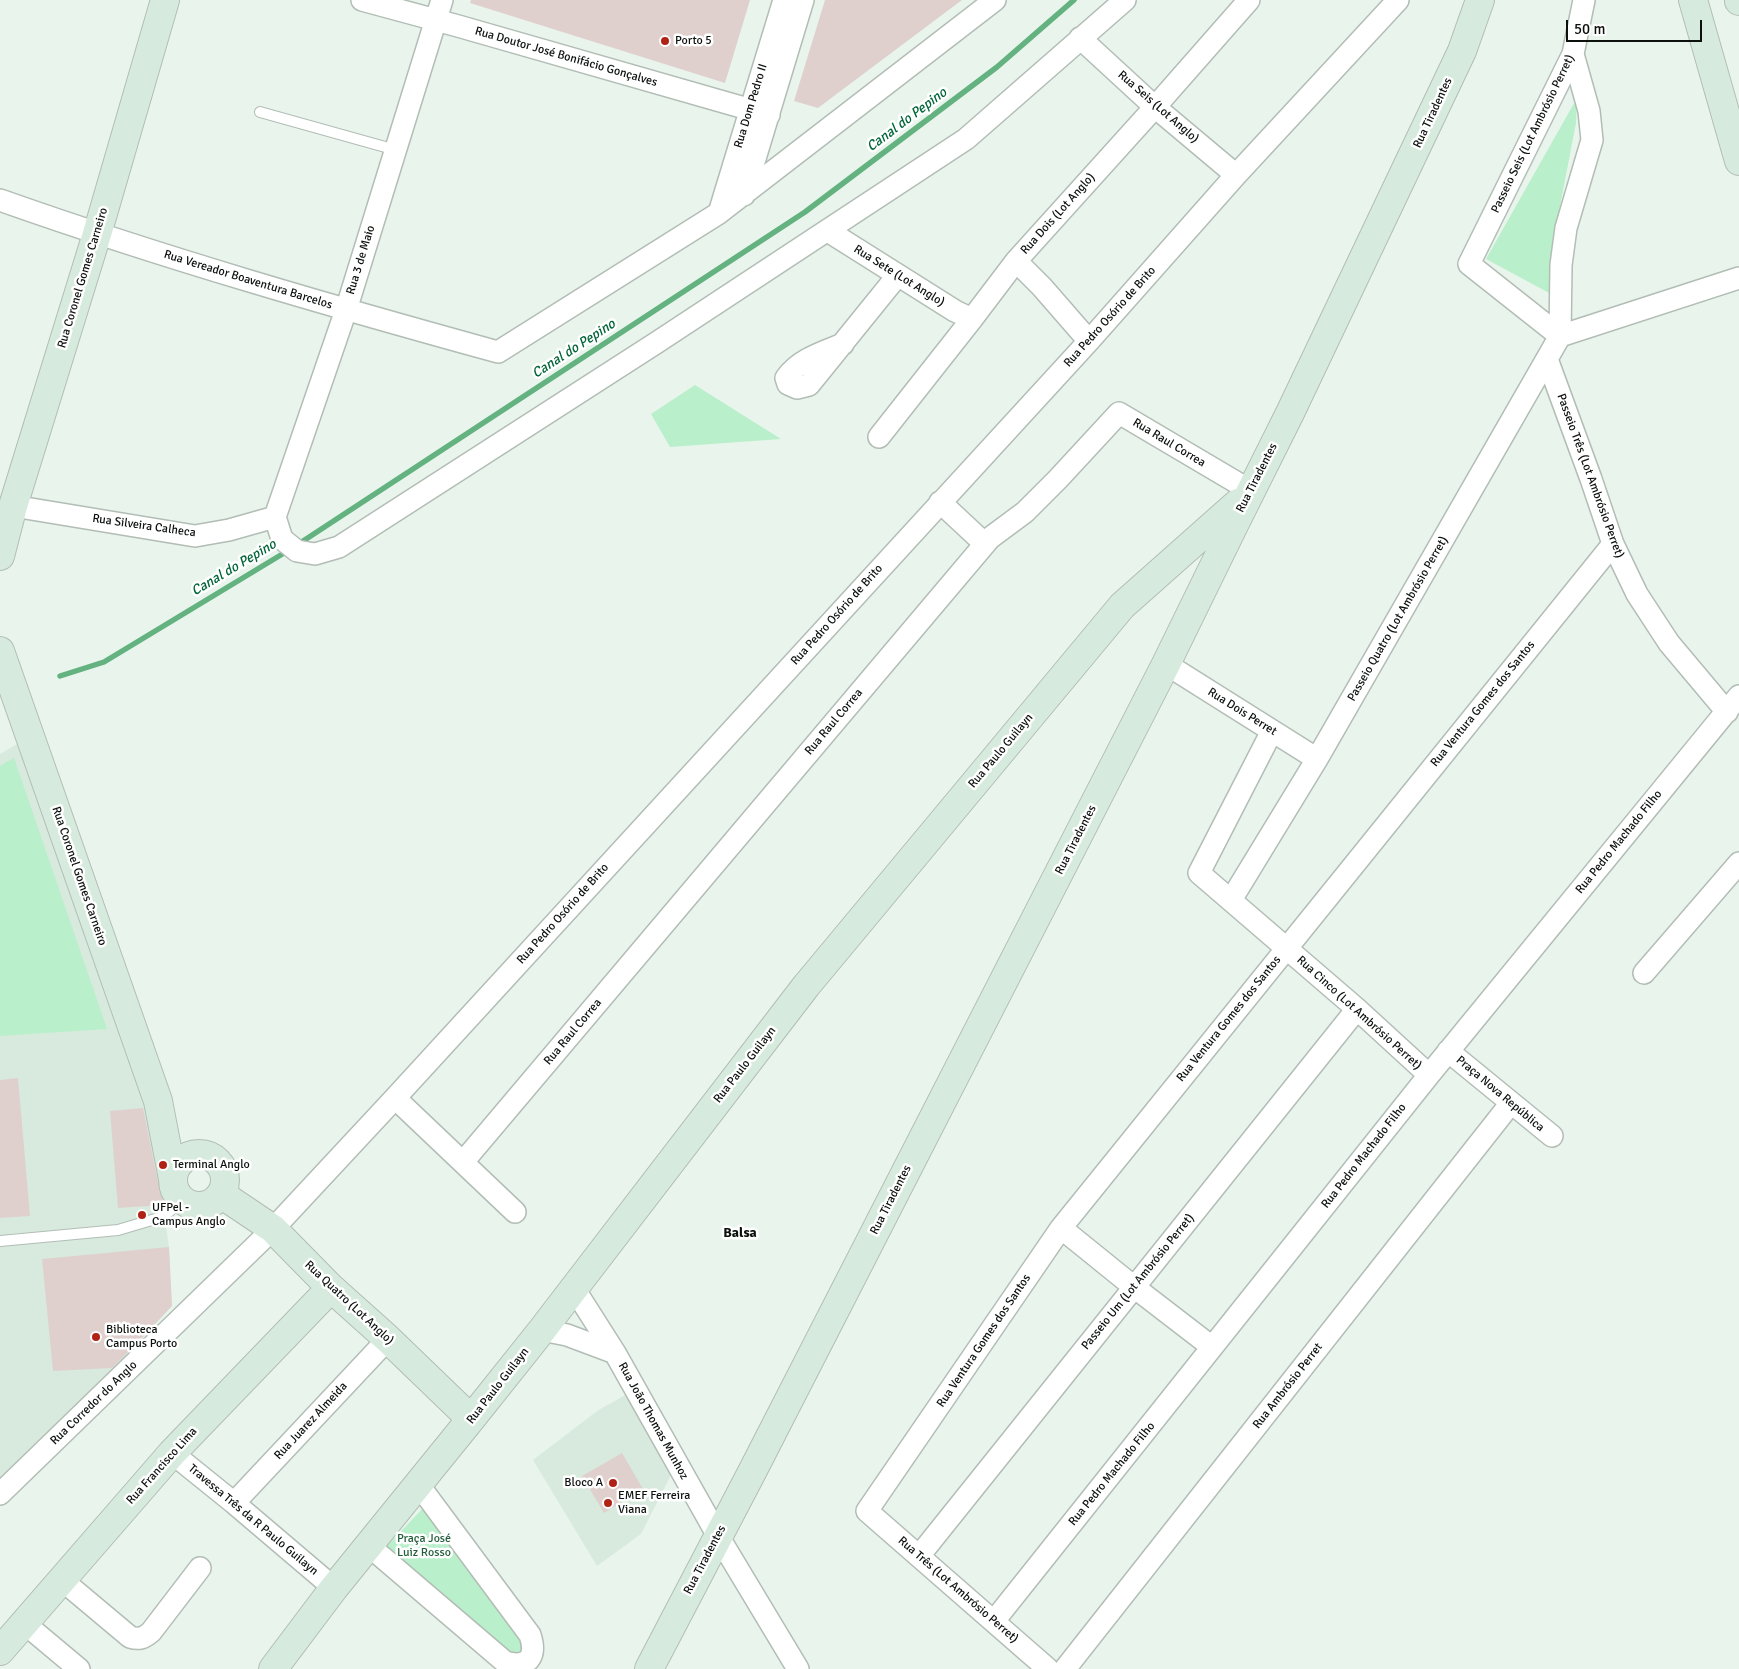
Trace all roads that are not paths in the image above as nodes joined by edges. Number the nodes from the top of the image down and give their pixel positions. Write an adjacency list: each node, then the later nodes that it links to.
1 (165, 0): 26 (street, Rua Coronel Gomes Carneiro)
2 (362, 0): 12 (street, Rua Doutor José Bonifácio Gonçalves)
3 (784, 0): 18 (street, Rua Dom Pedro II)
4 (803, 0): 18 (street, Rua Dom Pedro II)
5 (995, 0): 22 (street)
6 (1125, 0): 13 (street)
7 (1249, 0): 16 (street, Rua Dois (Lot Anglo))
8 (1398, 0): 21 (street, Rua Pedro Osório de Brito)
9 (1480, 0): 37 (street, Rua Tiradentes)
10 (1584, 0): 14 (street, Passeio Seis (Lot Ambrósio Perret))
11 (1693, 0): 15 (street)
12 (439, 10): 18 (street, Rua Doutor José Bonifácio Gonçalves); 19 (street, Rua 3 de Maio)
13 (1080, 38): 16 (street, Rua Seis (Lot Anglo)); 25 (street)
14 (1573, 54): 32 (street); 32 (street, Passeio Seis (Lot Ambrósio Perret))
15 (1731, 103): 20 (street)
16 (1155, 107): 21 (street, Rua Seis (Lot Anglo)); 27 (street, Rua Dois (Lot Anglo))
17 (260, 112): 19 (lane)
18 (759, 112): 22 (street, Rua Dom Pedro II); 24 (street, Rua Dom Pedro II)
19 (396, 150): 30 (street, Rua 3 de Maio)
20 (1739, 161)
21 (1236, 175): 33 (street, Rua Pedro Osório de Brito)
22 (744, 195): 24 (street)
23 (0, 200): 26 (street, Rua Vereador Boaventura Barcelos)
24 (719, 213): 30 (street, Rua Vereador Boaventura Barcelos)
25 (828, 231): 28 (street, Rua Sete (Lot Anglo)); 40 (street)
26 (97, 234): 30 (street, Rua Vereador Boaventura Barcelos); 39 (street, Rua Coronel Gomes Carneiro)
27 (1016, 261): 31 (street, Rua Dois (Lot Anglo)); 33 (street)
28 (898, 275): 31 (street, Rua Sete (Lot Anglo)); 34 (street)
29 (1739, 278): 32 (street)
30 (346, 310): 40 (street, Rua 3 de Maio)
31 (972, 319): 36 (street, Rua Dois (Lot Anglo))
32 (1560, 336): 35 (street, Passeio Quatro (Lot Ambrósio Perret))
33 (1089, 341): 38 (street, Rua Pedro Osório de Brito)
34 (842, 344)
35 (1547, 359): 42 (street, Passeio Três (Lot Ambrósio Perret)); 48 (street, Passeio Quatro (Lot Ambrósio Perret))
36 (879, 437)
37 (1251, 491): 41 (street, Rua Raul Correa); 45 (street, Rua Tiradentes); 68 (street, Rua Paulo Guilayn)
38 (940, 502): 41 (street); 56 (street, Rua Pedro Osório de Brito)
39 (6, 503): 40 (street, Rua Silveira Calheca); 43 (street, Rua Coronel Gomes Carneiro)
40 (274, 518)
41 (985, 544): 61 (street, Rua Raul Correa)
42 (1613, 544): 46 (street, Passeio Três (Lot Ambrósio Perret)); 51 (street, Rua Ventura Gomes dos Santos)
43 (0, 556)
44 (0, 651): 57 (street, Rua Coronel Gomes Carneiro)
45 (1166, 664): 47 (street, Rua Dois Perret); 81 (street, Rua Tiradentes)
46 (1733, 704): 54 (street, Rua Pedro Machado Filho)
47 (1272, 731): 48 (street, Rua Dois Perret); 50 (street, Rua Cinco (Lot Ambrósio Perret))
48 (1317, 760): 50 (street, Passeio Quatro (Lot Ambrósio Perret))
49 (1739, 863): 52 (street)
50 (1231, 900): 51 (street, Rua Cinco (Lot Ambrósio Perret))
51 (1286, 948): 53 (street, Rua Cinco (Lot Ambrósio Perret)); 66 (street, Rua Ventura Gomes dos Santos)
52 (1644, 973)
53 (1357, 1008): 55 (street, Rua Cinco (Lot Ambrósio Perret)); 69 (street, Passeio Um (Lot Ambrósio Perret))
54 (1448, 1051): 55 (street, Rua Pedro Machado Filho); 58 (street, Praça Nova República)
55 (1429, 1075): 73 (street, Rua Pedro Machado Filho)
56 (395, 1098): 61 (street); 65 (street, Rua Pedro Osório de Brito)
57 (158, 1101): 60 (street, Rua Coronel Gomes Carneiro); 62 (street, Rua Coronel Gomes Carneiro)
58 (1511, 1103): 59 (street, Praça Nova República); 95 (street, Rua Ambrósio Perret)
59 (1552, 1136)
60 (198, 1154): 62 (street); 63 (street)
61 (463, 1162): 64 (street)
62 (178, 1190): 63 (street); 67 (lane)
63 (221, 1194): 65 (street, Rua Quatro (Lot Anglo))
64 (515, 1212)
65 (273, 1228): 70 (street, Rua Quatro (Lot Anglo)); 78 (street, Rua Corredor do Anglo)
66 (1061, 1228): 69 (street); 80 (street, Rua Ventura Gomes dos Santos)
67 (0, 1241)
68 (574, 1287): 71 (street, Rua Paulo Guilayn); 74 (street, Rua João Thomas Munhoz)
69 (1134, 1287): 73 (street); 83 (street, Passeio Um (Lot Ambrósio Perret))
70 (331, 1288): 72 (street, Rua Quatro (Lot Anglo)); 76 (street, Rua Francisco Lima)
71 (542, 1330): 74 (street, Rua João Thomas Munhoz); 75 (street, Rua Paulo Guilayn)
72 (388, 1339): 75 (street, Rua Quatro (Lot Anglo)); 79 (street, Rua Juarez Almeida)
73 (1212, 1348): 87 (street, Rua Pedro Machado Filho)
74 (615, 1353): 81 (street, Rua João Thomas Munhoz)
75 (471, 1419): 77 (street, Rua Paulo Guilayn)
76 (172, 1453): 79 (street, Travessa Três da R Paulo Guilayn); 85 (street, Rua Francisco Lima)
77 (418, 1484): 82 (street, Rua Paulo Guilayn); 82 (street)
78 (0, 1494)
79 (234, 1503): 86 (street, Travessa Três da R Paulo Guilayn)
80 (867, 1511): 83 (street, Rua Três (Lot Ambrósio Perret))
81 (718, 1536): 92 (street, Rua Tiradentes); 93 (street, Rua João Thomas Munhoz)
82 (368, 1545): 86 (street, Rua Paulo Guilayn)
83 (919, 1556): 87 (street, Rua Três (Lot Ambrósio Perret))
84 (200, 1568): 85 (street)
85 (62, 1580): 88 (street, Rua Francisco Lima)
86 (334, 1588): 91 (street, Rua Paulo Guilayn)
87 (994, 1621): 94 (street, Rua Três (Lot Ambrósio Perret))
88 (24, 1623): 89 (street, Rua Francisco Lima); 90 (street)
89 (0, 1651)
90 (79, 1669)
91 (274, 1669)
92 (648, 1669)
93 (798, 1669)
94 (1048, 1669)
95 (1065, 1669)

